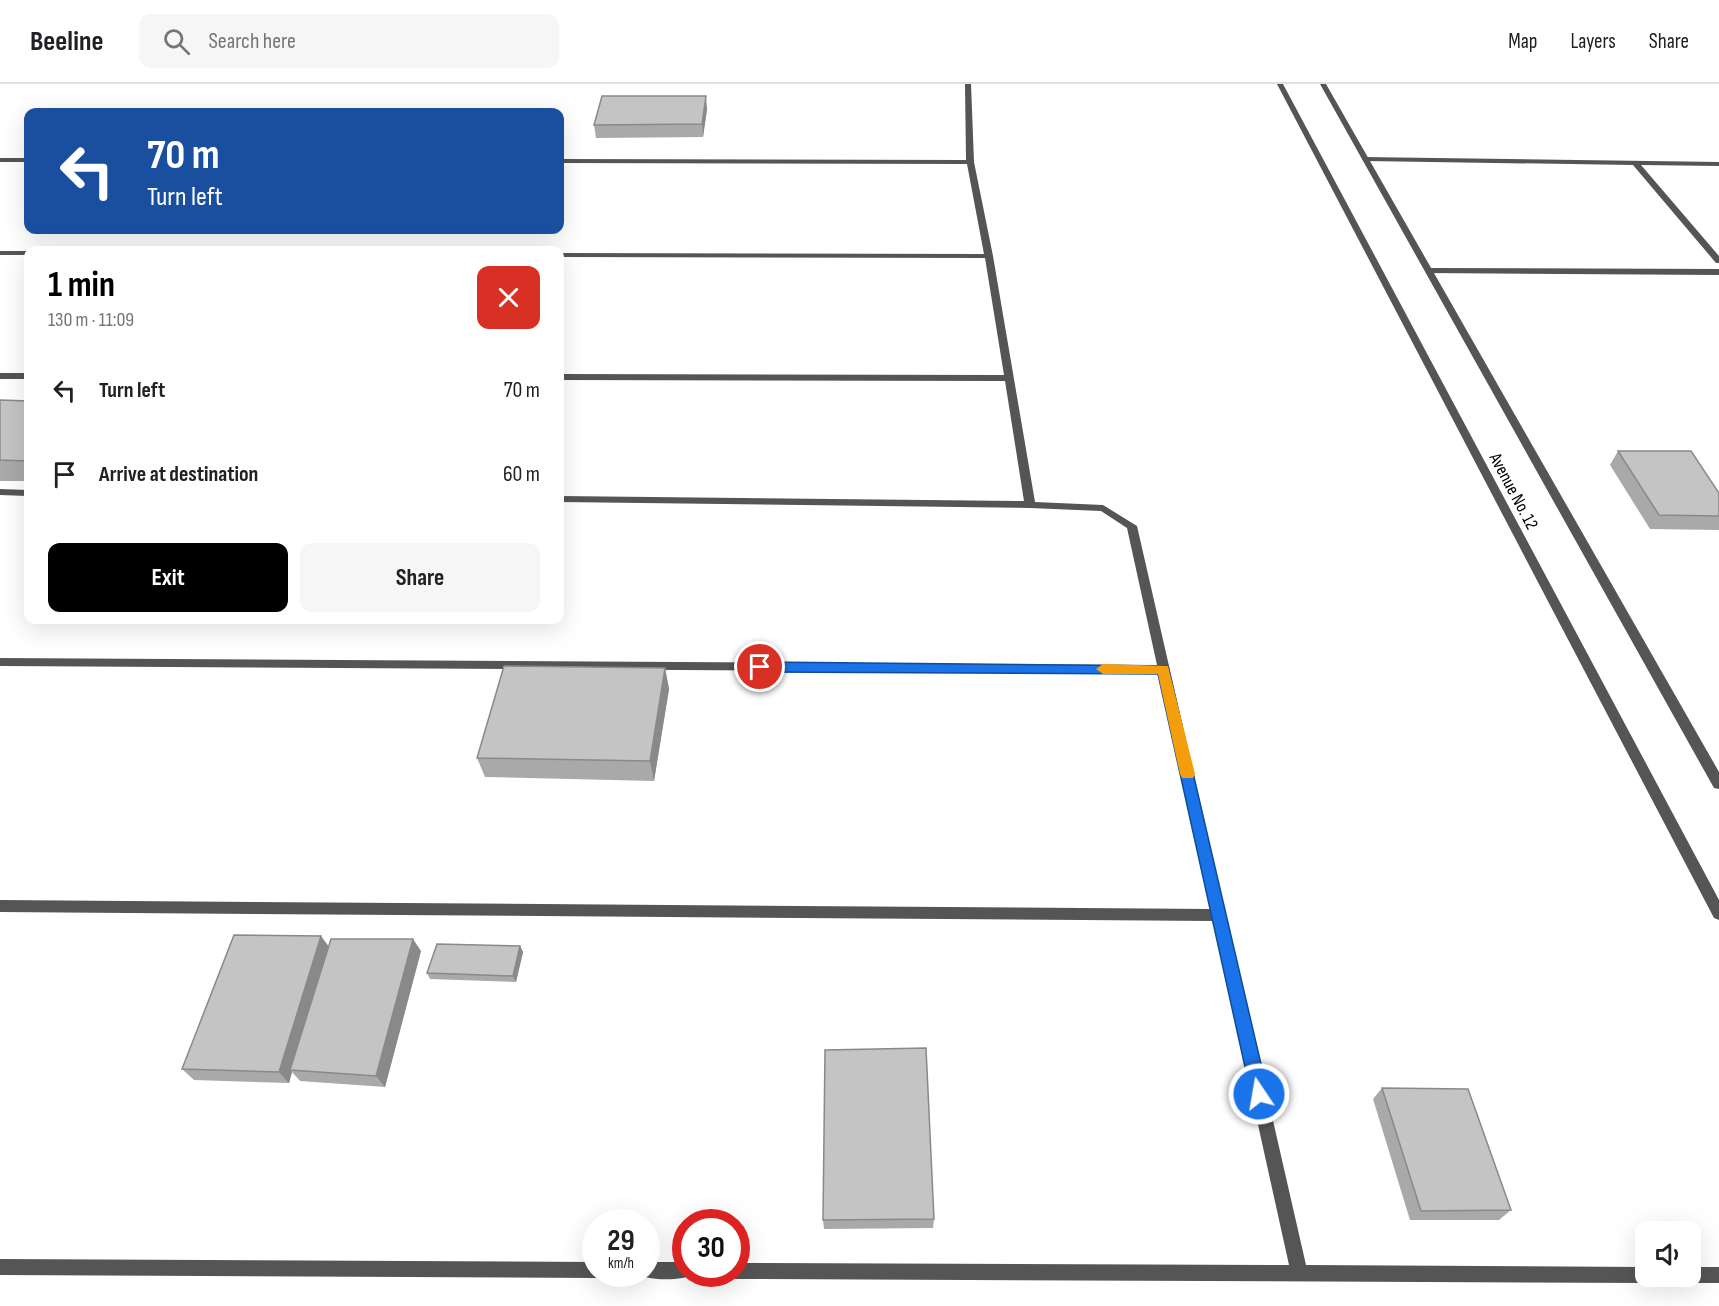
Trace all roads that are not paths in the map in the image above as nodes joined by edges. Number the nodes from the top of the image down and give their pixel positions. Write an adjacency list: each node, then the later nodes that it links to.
1 (968, 84): 8 (street)
2 (1280, 84): 30 (street, Avenue No. 12)
3 (1323, 84): 4 (street, Avenue No. 12)
4 (1366, 159): 9 (street); 16 (street, Avenue No. 12)
5 (0, 160): 6 (street)
6 (24, 160)
7 (564, 161): 8 (street)
8 (970, 162): 14 (street)
9 (1635, 162): 10 (street); 15 (street)
10 (1719, 164)
11 (0, 253): 12 (street)
12 (24, 253)
13 (564, 255): 14 (street)
14 (989, 256): 21 (street)
15 (1719, 261)
16 (1429, 271): 17 (street); 28 (street, Avenue No. 12)
17 (1719, 272)
18 (0, 376): 19 (street)
19 (24, 376)
20 (564, 377): 21 (street)
21 (1009, 378): 25 (street)
22 (0, 492): 23 (street)
23 (24, 493)
24 (564, 500): 25 (street)
25 (1030, 506): 27 (street)
26 (0, 662): 27 (street)
27 (1164, 669): 31 (street)
28 (1719, 784)
29 (0, 906): 31 (street)
30 (1719, 914)
31 (1220, 915): 35 (street)
32 (0, 1267): 33 (street)
33 (582, 1270)
34 (750, 1270): 35 (street)
35 (1299, 1273): 36 (street)
36 (1635, 1275)
37 (1701, 1275): 38 (street)
38 (1719, 1275)

